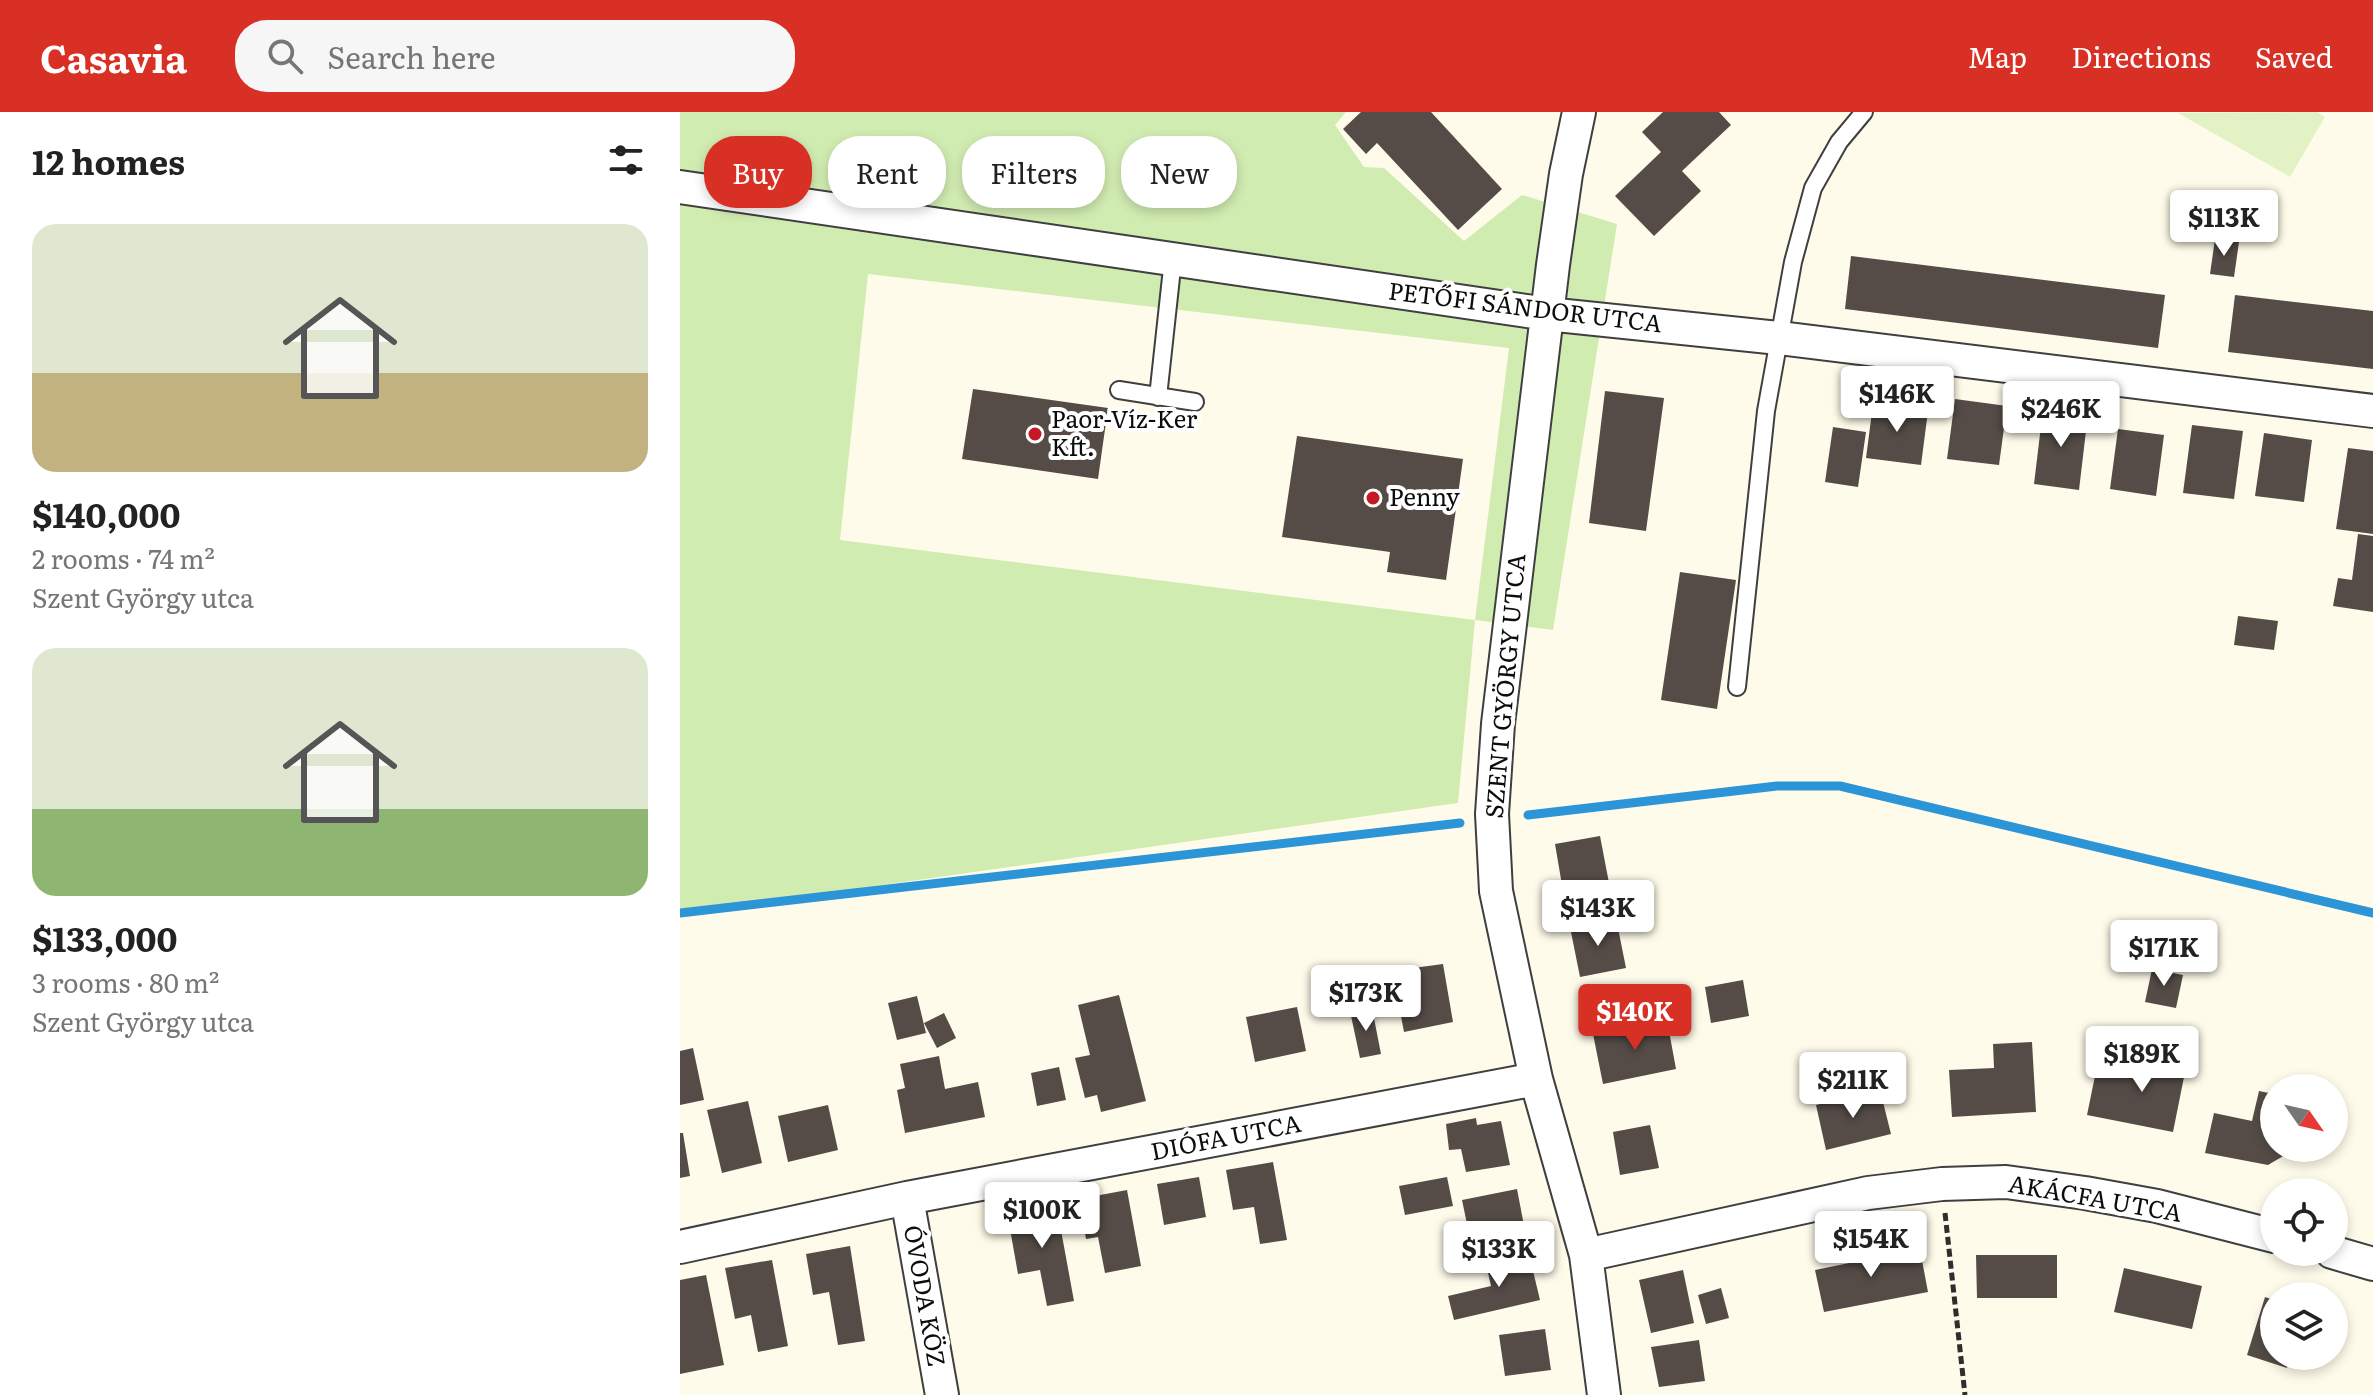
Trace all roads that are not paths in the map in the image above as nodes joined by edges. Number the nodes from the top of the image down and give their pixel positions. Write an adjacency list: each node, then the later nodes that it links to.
1 (1579, 112): 5 (street, SZENT GYÖRGY UTCA)
2 (1864, 112): 6 (lane)
3 (680, 187): 4 (street, PETŐFI SÁNDOR UTCA)
4 (1173, 259): 5 (street, PETŐFI SÁNDOR UTCA); 8 (lane)
5 (1547, 314): 6 (street, PETŐFI SÁNDOR UTCA); 12 (street, SZENT GYÖRGY UTCA)
6 (1779, 338): 10 (street, PETŐFI SÁNDOR UTCA); 11 (lane)
7 (1119, 390): 8 (lane)
8 (1158, 397): 9 (lane)
9 (1195, 402)
10 (2373, 411)
11 (1737, 687)
12 (1536, 1079): 13 (street, DIÓFA UTCA); 16 (street, SZENT GYÖRGY UTCA)
13 (907, 1198): 15 (street, DIÓFA UTCA); 19 (street, ÓVODA KÖZ)
14 (2260, 1232): 16 (street, AKÁCFA UTCA)
15 (680, 1247)
16 (1586, 1255): 20 (street, SZENT GYÖRGY UTCA)
17 (2348, 1257): 18 (street)
18 (2373, 1264)
19 (942, 1395)
20 (1604, 1395)

